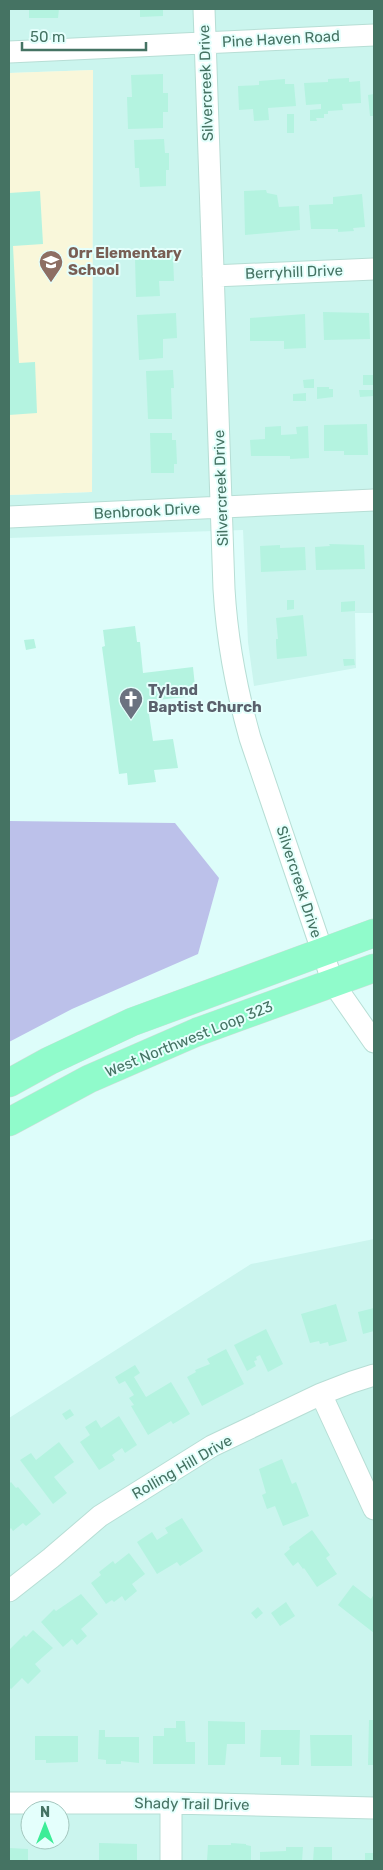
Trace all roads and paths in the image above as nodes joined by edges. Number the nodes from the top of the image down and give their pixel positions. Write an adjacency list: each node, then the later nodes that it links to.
1 (204, 9): 3 (street, Silvercreek Drive)
2 (374, 35): 3 (street, Pine Haven Road)
3 (204, 43): 4 (street, Pine Haven Road); 6 (street, Silvercreek Drive)
4 (9, 52)
5 (374, 269): 6 (street, Berryhill Drive)
6 (213, 276): 8 (street, Silvercreek Drive)
7 (374, 500): 8 (street, Benbrook Drive)
8 (222, 507): 9 (street, Benbrook Drive); 11 (street, Silvercreek Drive)
9 (9, 517)
10 (374, 933): 11 (highway)
11 (322, 952): 13 (street, Silvercreek Drive); 15 (highway)
12 (374, 968): 13 (highway, West Northwest Loop 323)
13 (333, 983): 14 (street, Silvercreek Drive); 16 (highway, West Northwest Loop 323)
14 (374, 1042)
15 (9, 1083)
16 (9, 1122)
17 (374, 1375): 18 (street, Rolling Hill Drive)
18 (322, 1394): 19 (street); 20 (street, Rolling Hill Drive)
19 (374, 1509)
20 (9, 1591)
21 (9, 1803): 22 (street, Shady Trail Drive)
22 (171, 1804): 23 (street, Shady Trail Drive); 24 (street)
23 (374, 1808)
24 (171, 1861)

